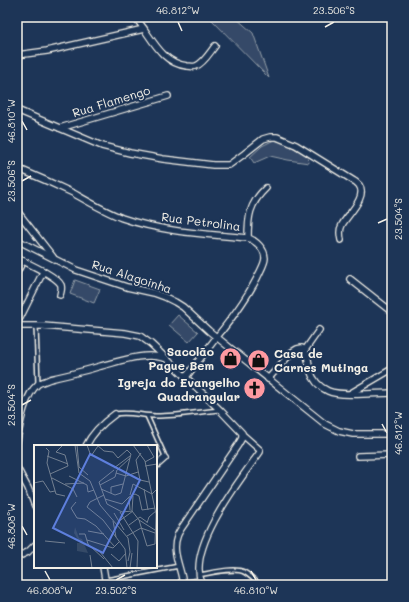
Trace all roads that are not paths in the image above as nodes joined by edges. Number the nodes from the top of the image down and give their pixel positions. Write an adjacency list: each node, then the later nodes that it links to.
1 (135, 17): 2 (street)
2 (144, 29): 3 (street); 4 (street)
3 (216, 46)
4 (17, 55)
5 (168, 96): 7 (street, Rua Flamengo)
6 (17, 110): 7 (street)
7 (60, 128): 13 (street)
8 (17, 168): 11 (street, Rua Petrolina)
9 (266, 188): 11 (street)
10 (17, 211): 14 (street)
11 (248, 238): 25 (street, Rua Petrolina)
12 (17, 240): 14 (street, Rua Alagoinha)
13 (341, 240)
14 (55, 258): 25 (street, Rua Alagoinha)
15 (20, 260): 16 (street); 17 (street)
16 (17, 272)
17 (43, 272): 19 (street); 21 (street)
18 (350, 279): 20 (street)
19 (60, 295)
20 (392, 312)
21 (19, 317): 23 (street)
22 (17, 326): 23 (street)
23 (33, 326): 27 (street); 31 (lane)
24 (319, 330): 26 (street)
25 (217, 337): 29 (street, Rua Petrolina); 30 (street, Rua Alagoinha)
26 (305, 350): 30 (street); 33 (street)
27 (166, 359): 29 (street); 31 (street)
28 (392, 369): 33 (street)
29 (186, 377): 34 (street)
30 (268, 379): 37 (street, Rua Alagoinha)
31 (38, 384): 39 (street)
32 (392, 392): 33 (street)
33 (350, 394)
34 (220, 410): 36 (lane); 38 (street)
35 (115, 414): 36 (lane); 40 (street)
36 (146, 416): 43 (lane)
37 (391, 434): 41 (street)
38 (242, 435): 49 (street); 51 (street)
39 (17, 441)
40 (87, 445)
41 (392, 455): 42 (street)
42 (358, 456)
43 (165, 458): 44 (street)
44 (157, 465)
45 (17, 468): 46 (street)
46 (34, 503)
47 (34, 546): 48 (street)
48 (17, 557)
49 (179, 566): 52 (lane); 53 (street)
50 (103, 568): 52 (street)
51 (201, 580): 53 (street); 54 (lane)
52 (104, 584)
53 (183, 584)
54 (260, 585)

